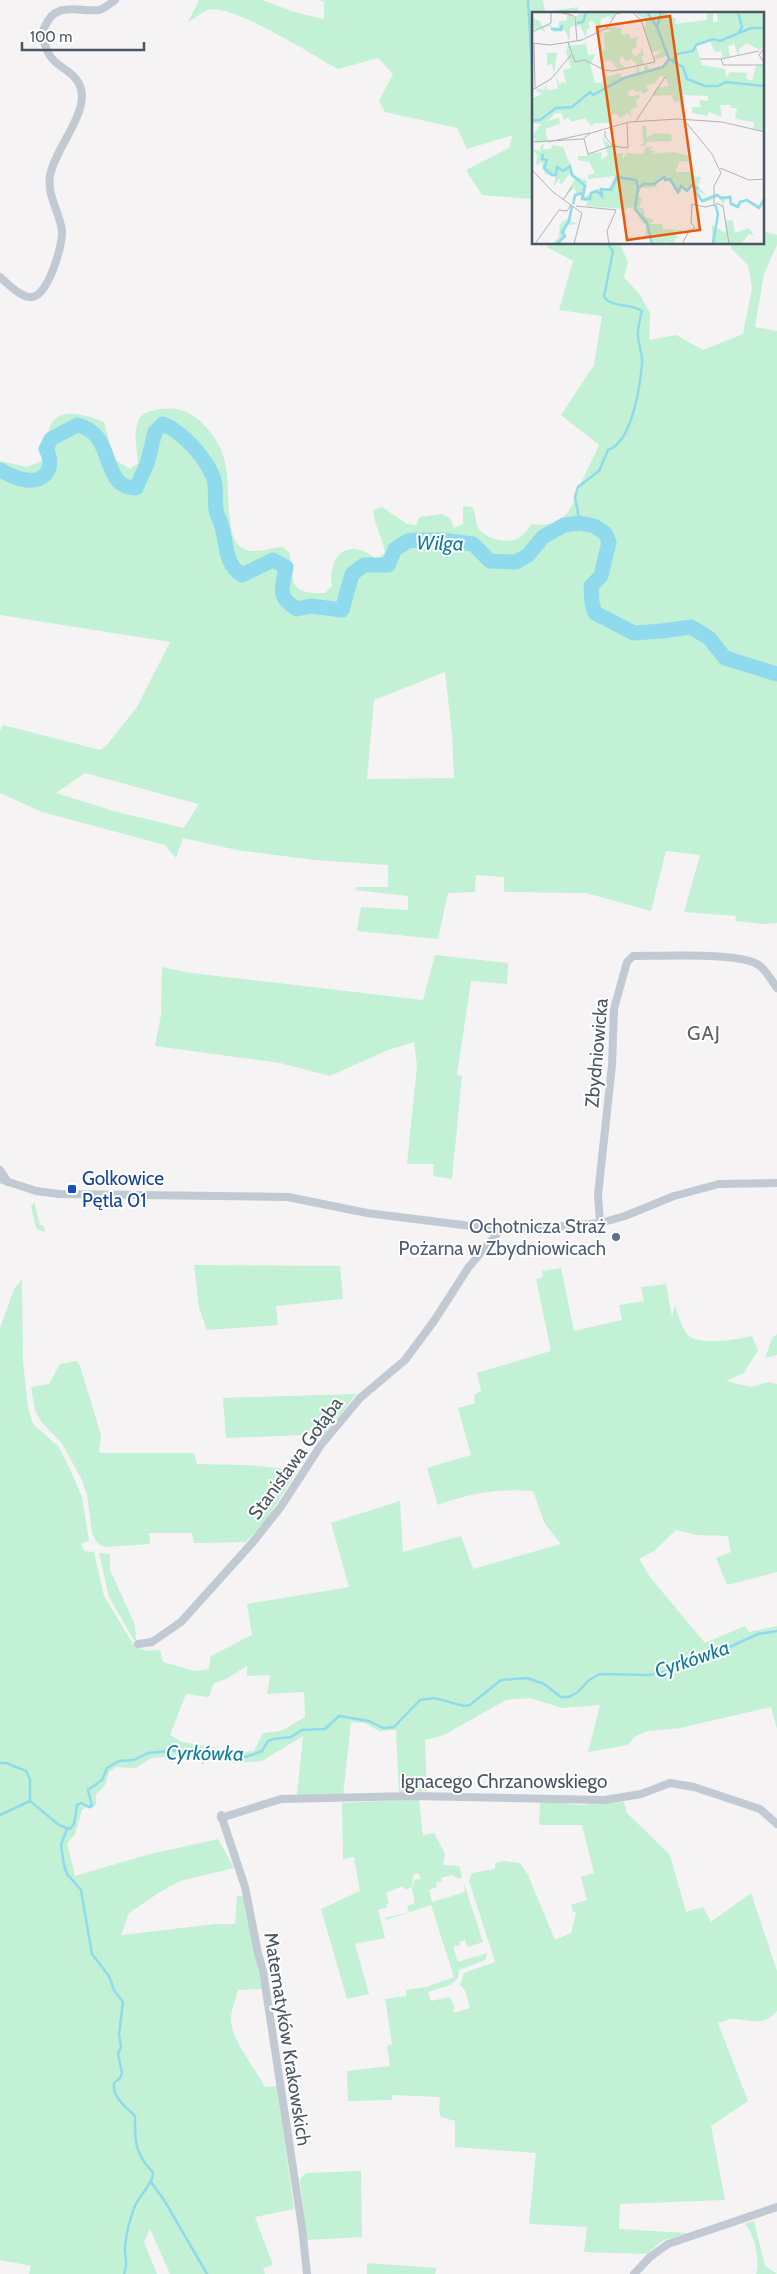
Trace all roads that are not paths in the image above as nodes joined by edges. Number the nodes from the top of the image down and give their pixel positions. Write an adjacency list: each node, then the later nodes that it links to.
1 (115, 0): 2 (street)
2 (0, 277)
3 (777, 988): 8 (street, Zbydniowicka)
4 (0, 1170): 6 (street)
5 (0, 1179): 6 (street)
6 (8, 1182): 9 (street)
7 (777, 1183): 8 (street)
8 (600, 1223): 9 (street)
9 (502, 1228): 10 (street, Stanisława Gołąba)
10 (138, 1644)
11 (221, 1816): 12 (street, Ignacego Chrzanowskiego); 14 (street, Matematyków Krakowskich)
12 (777, 1824)
13 (777, 2208): 15 (street)
14 (307, 2274)
15 (634, 2274)

